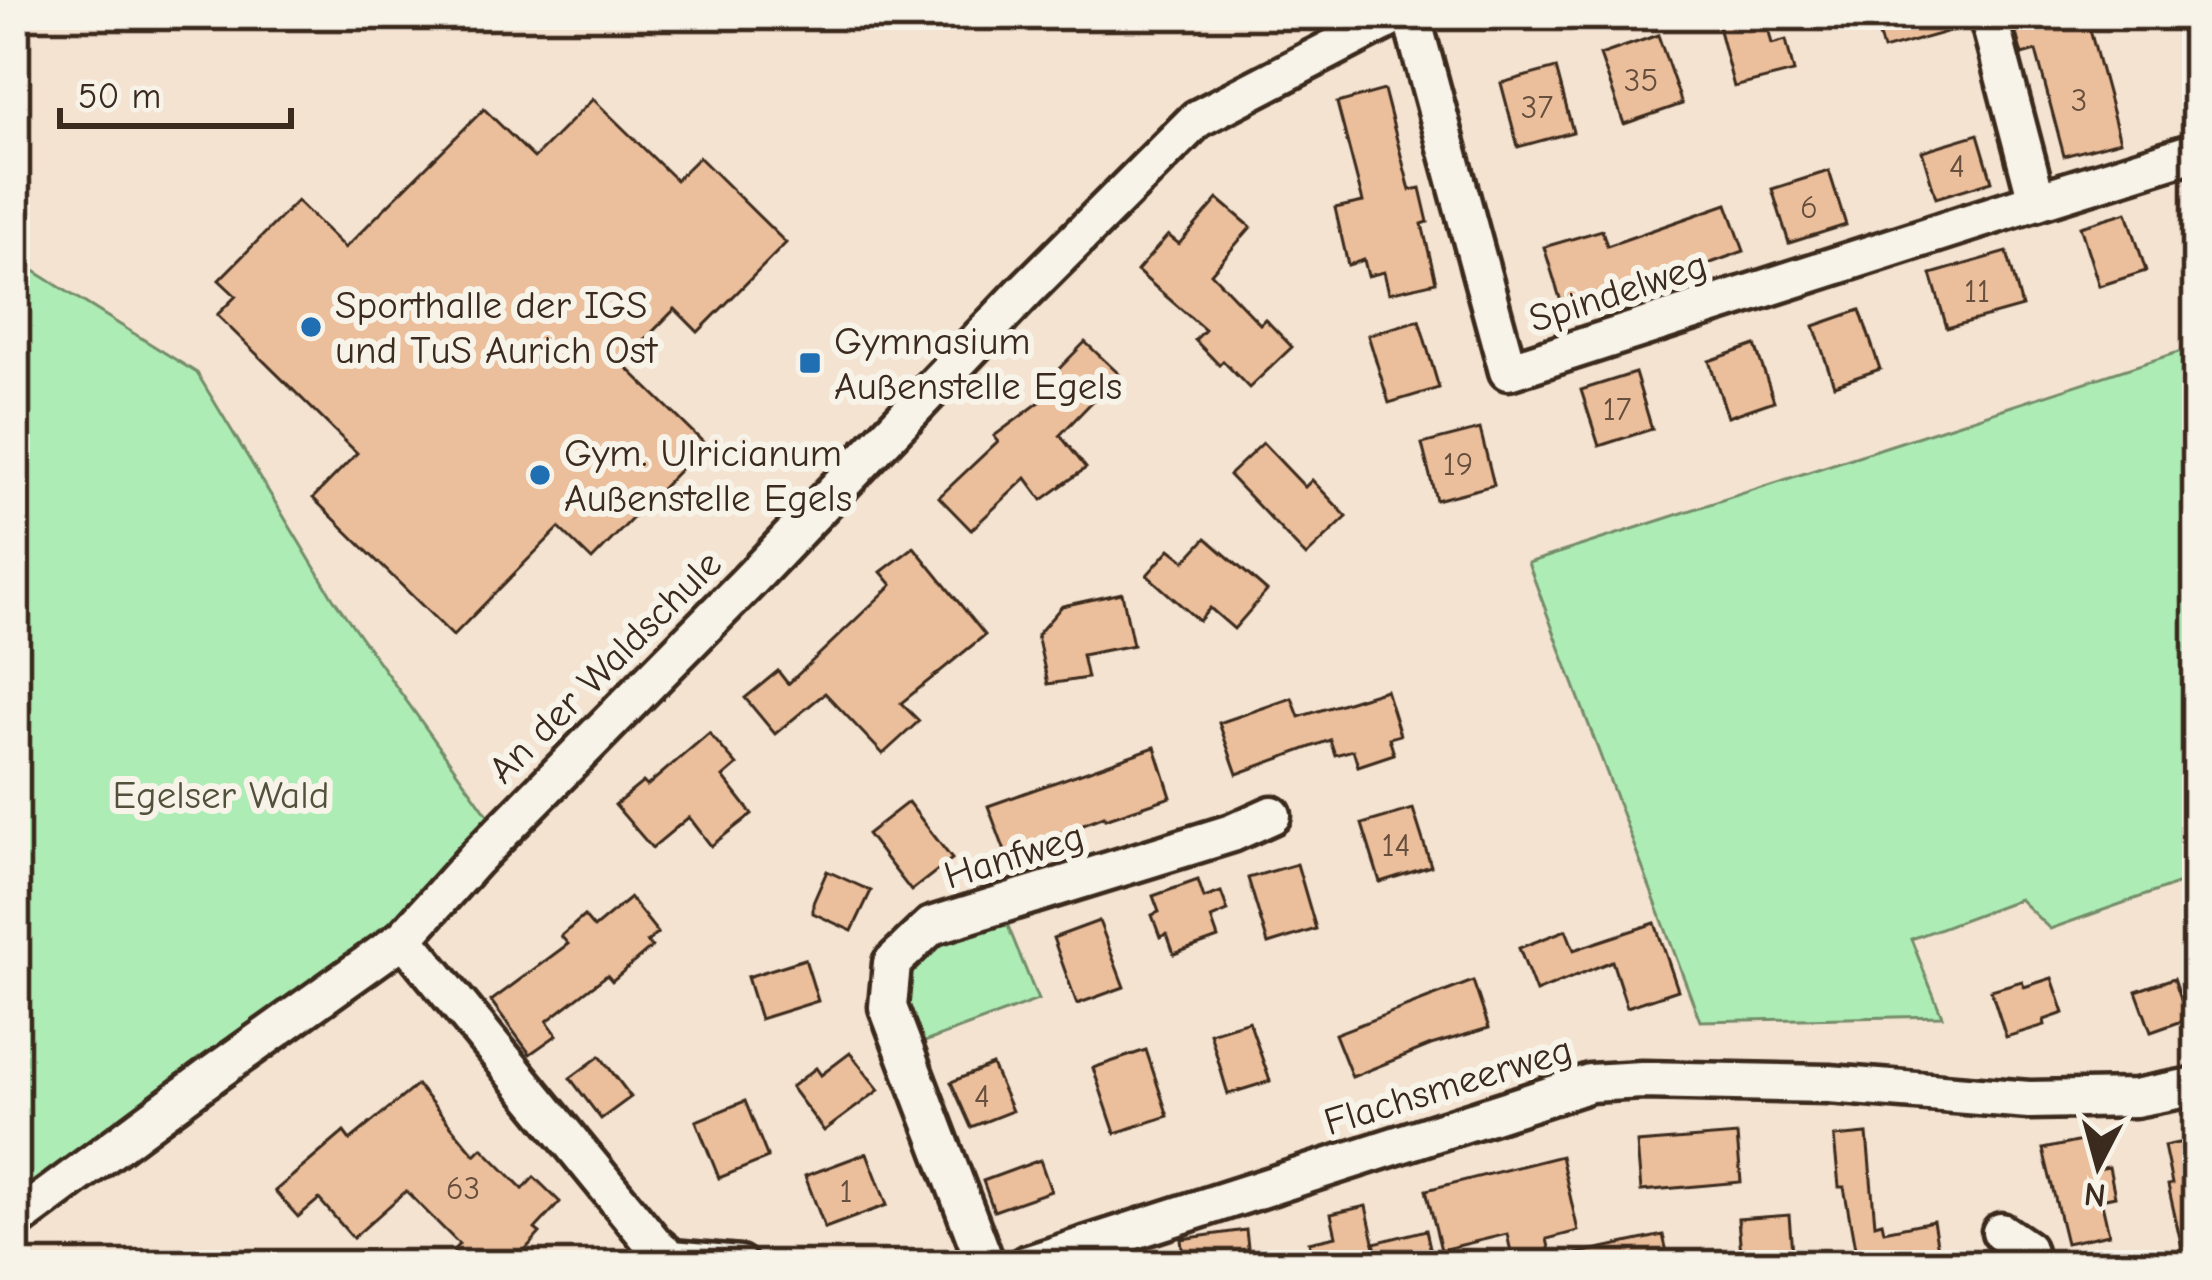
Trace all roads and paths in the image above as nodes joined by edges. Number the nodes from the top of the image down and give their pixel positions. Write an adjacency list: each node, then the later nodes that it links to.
1 (1397, 15): 7 (street, An der Waldschule)
2 (1411, 15): 5 (street, Spindelweg)
3 (1988, 15): 5 (street)
4 (2197, 151): 5 (street, Spindelweg)
5 (2037, 201)
6 (1272, 815): 13 (street, Hanfweg)
7 (404, 938): 9 (street, An der Waldschule); 12 (street)
8 (2197, 1086): 11 (street, Flachsmeerweg)
9 (15, 1221)
10 (2002, 1232): 15 (street)
11 (1077, 1257): 14 (street, Flachsmeerweg)
12 (740, 1265)
13 (986, 1265)
14 (1026, 1265)
15 (2030, 1265)

